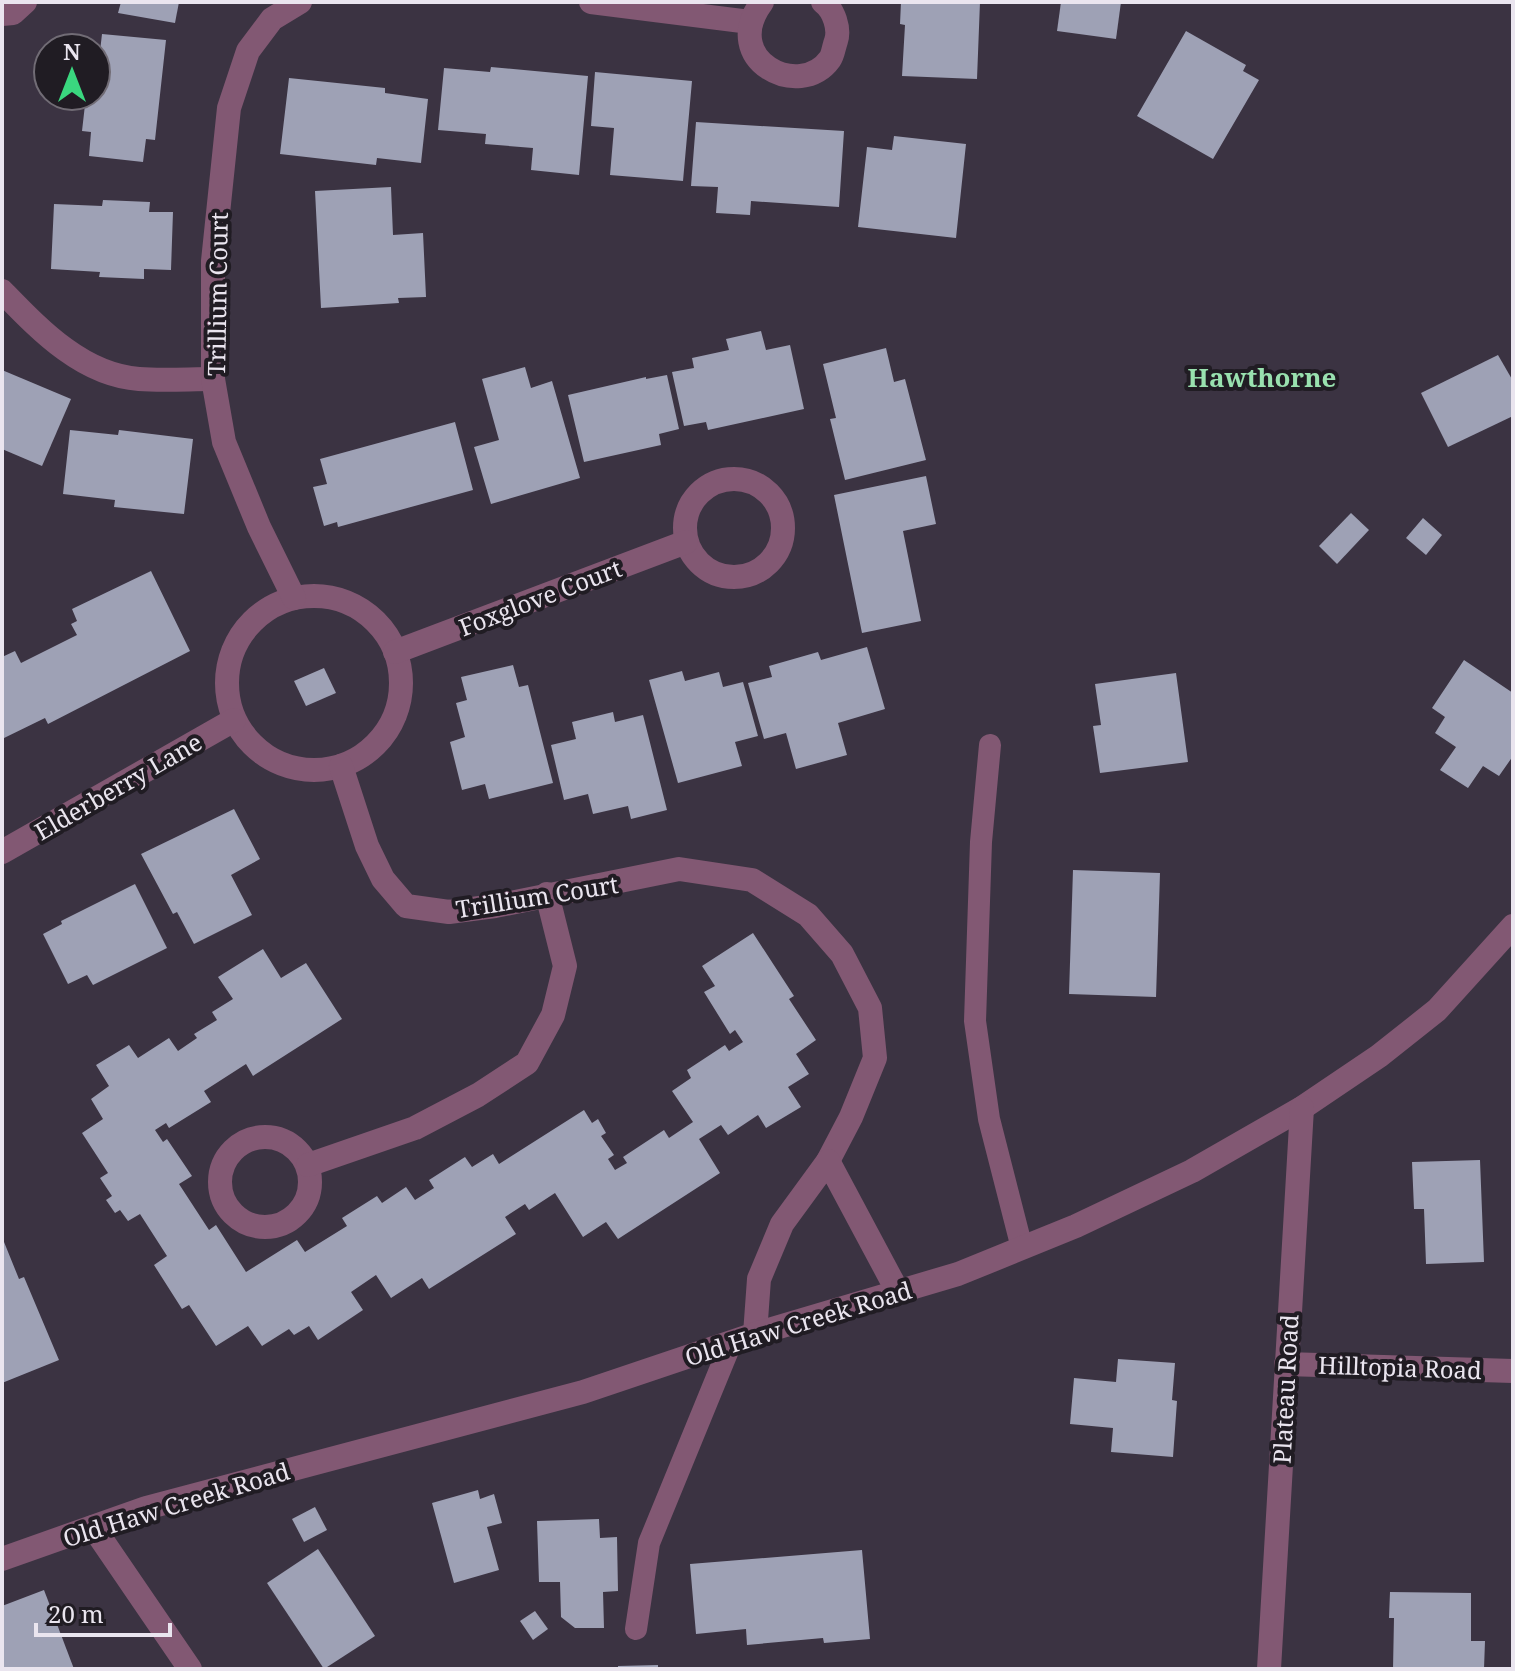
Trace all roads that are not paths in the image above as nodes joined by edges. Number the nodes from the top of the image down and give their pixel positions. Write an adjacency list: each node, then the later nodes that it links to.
1 (25, 2): 6 (street)
2 (300, 2): 8 (street, Trillium Court)
3 (591, 2): 5 (street)
4 (823, 2): 5 (street)
5 (756, 12)
6 (2, 14)
7 (2, 291): 8 (street)
8 (213, 379): 10 (street, Trillium Court)
9 (686, 542): 9 (street); 11 (street, Foxglove Court)
10 (294, 598): 11 (street); 12 (street)
11 (395, 652): 14 (street)
12 (234, 720): 14 (street); 15 (street, Elderberry Lane)
13 (990, 745): 21 (lane)
14 (341, 766): 16 (street, Trillium Court)
15 (2, 852)
16 (547, 894): 19 (street, Trillium Court); 20 (street)
17 (1513, 926): 18 (street, Old Haw Creek Road)
18 (1302, 1108): 21 (street, Old Haw Creek Road); 25 (street, Plateau Road)
19 (828, 1161): 22 (street); 23 (street)
20 (308, 1165)
21 (1022, 1248): 22 (street, Old Haw Creek Road)
22 (898, 1292): 23 (street, Old Haw Creek Road)
23 (755, 1334): 24 (street, Old Haw Creek Road)
24 (731, 1343): 27 (street, Old Haw Creek Road); 29 (lane)
25 (1286, 1364): 26 (street, Hilltopia Road); 31 (street, Plateau Road)
26 (1513, 1371)
27 (93, 1527): 28 (street, Old Haw Creek Road); 30 (street)
28 (2, 1559)
29 (636, 1629)
30 (190, 1669)
31 (1269, 1669)

